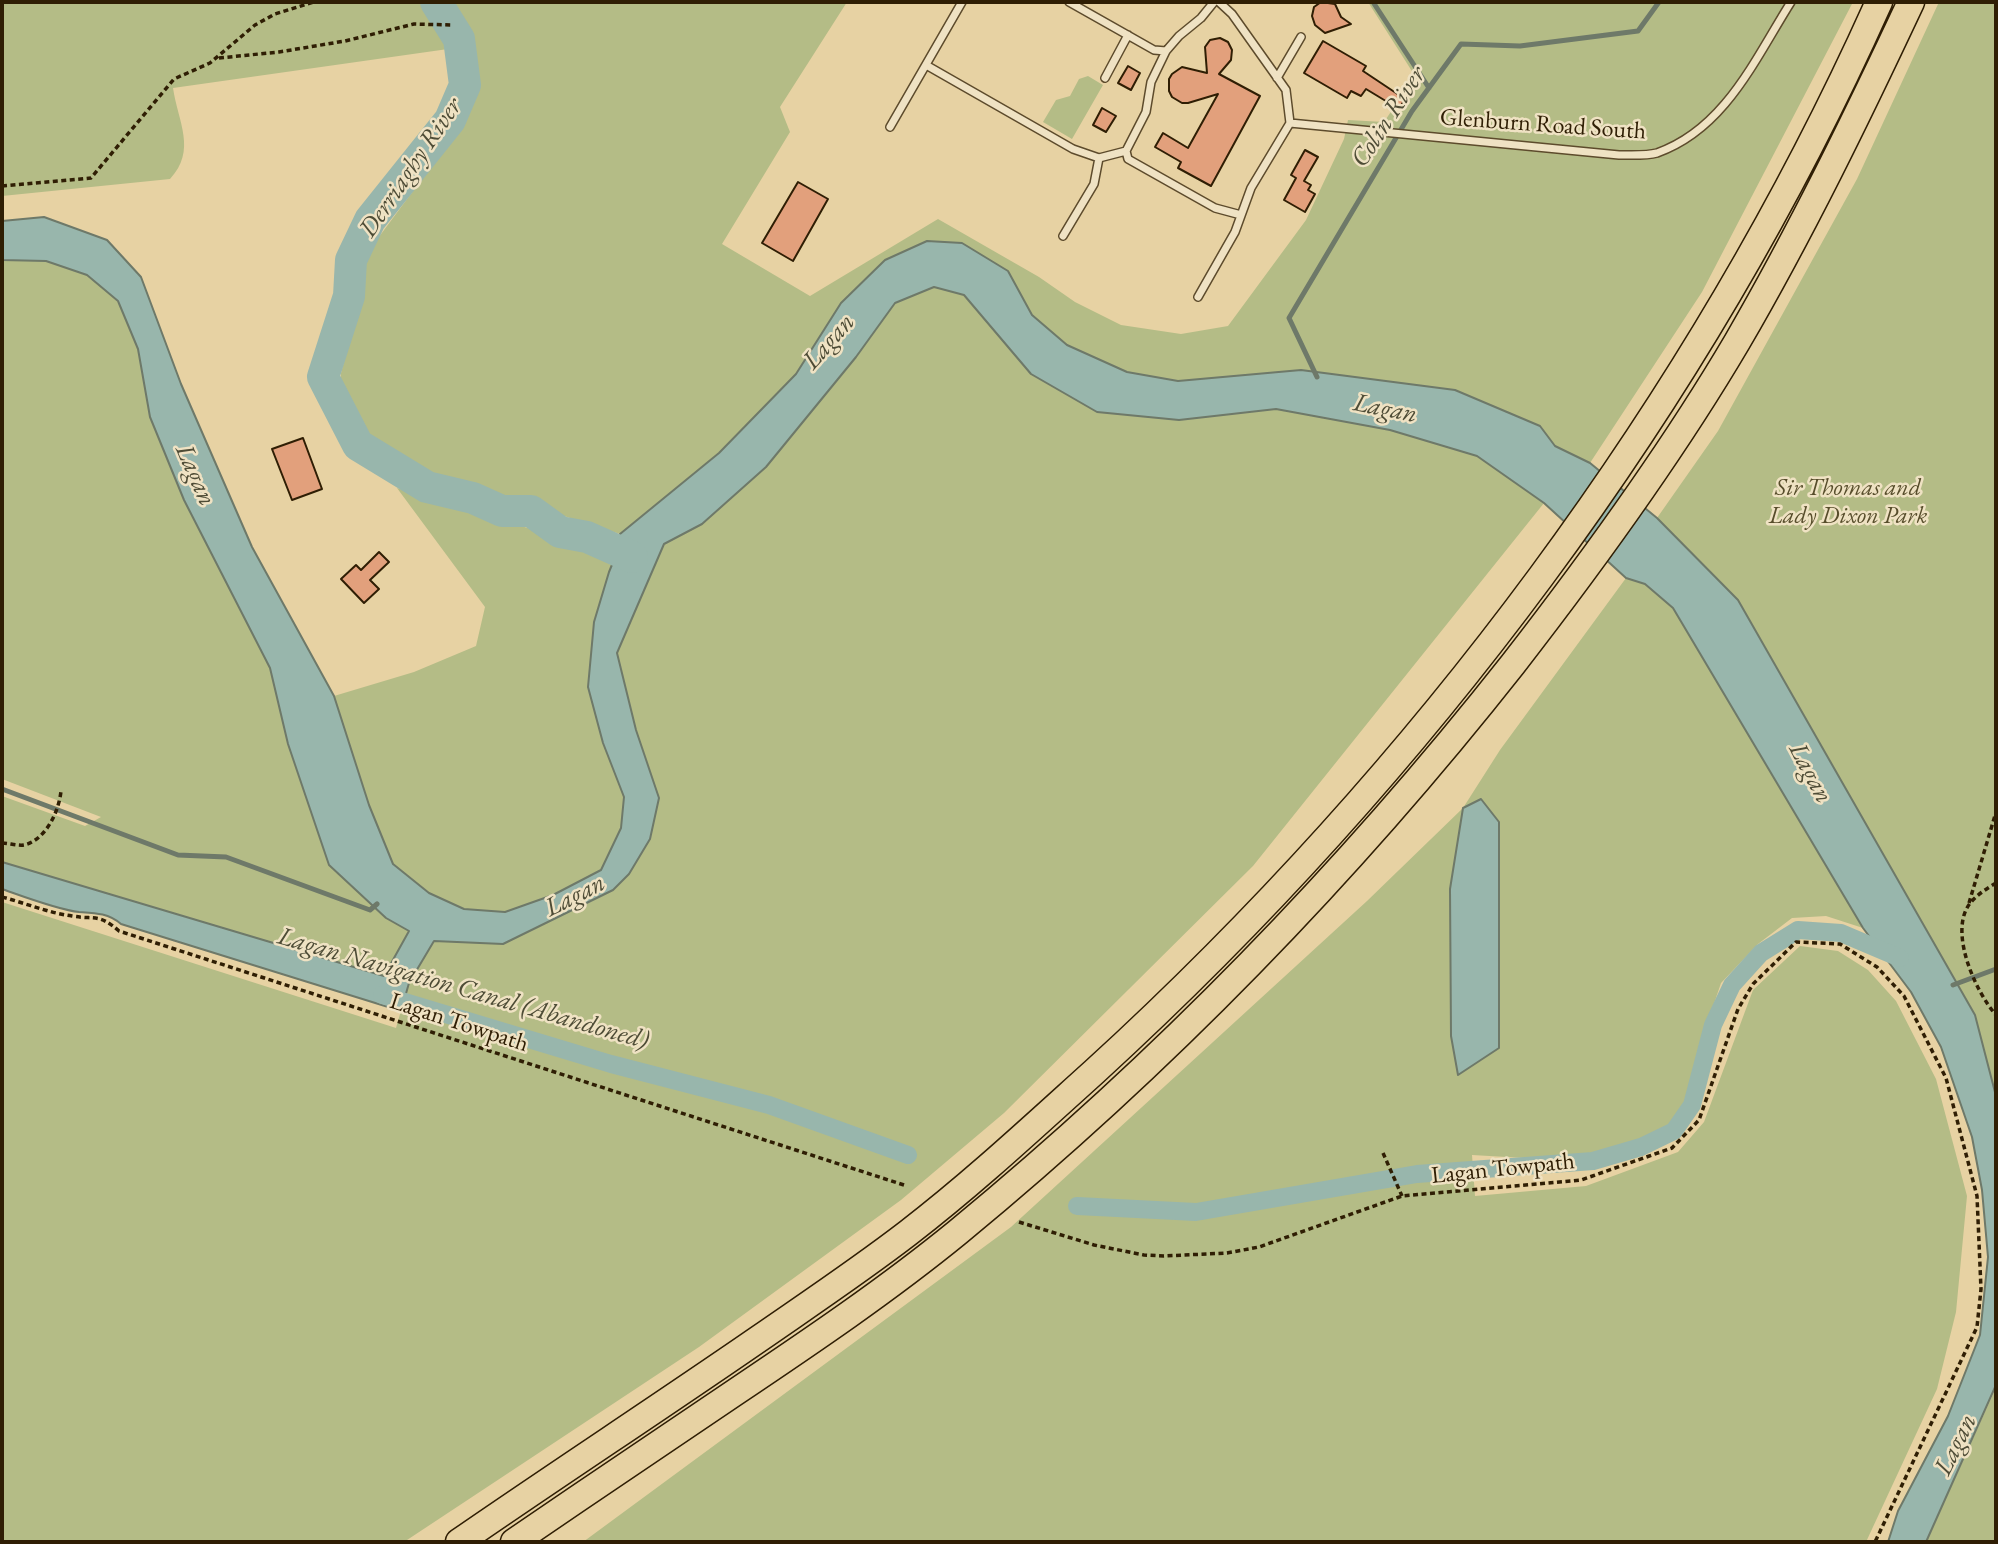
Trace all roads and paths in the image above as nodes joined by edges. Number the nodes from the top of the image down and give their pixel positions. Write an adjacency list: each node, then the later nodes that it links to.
1 (314, 2): 13 (path)
2 (962, 2): 14 (lane)
3 (1069, 2): 8 (lane)
4 (1216, 2): 12 (lane); 16 (lane)
5 (1791, 2): 17 (lane, Glenburn Road South)
6 (1879, 2): 36 (highway)
7 (1911, 2): 37 (highway)
8 (1081, 5): 10 (lane)
9 (451, 25): 13 (path)
10 (1128, 35): 12 (lane); 15 (lane)
11 (1301, 37): 16 (lane)
12 (1166, 51): 19 (lane)
13 (217, 58): 21 (path)
14 (926, 65): 18 (lane); 20 (lane)
15 (1105, 78)
16 (1277, 78): 17 (lane)
17 (1290, 123): 22 (lane)
18 (890, 127)
19 (1126, 151): 20 (lane); 22 (lane)
20 (1099, 158): 23 (lane)
21 (2, 186)
22 (1241, 215): 24 (lane)
23 (1063, 236)
24 (1198, 297)
25 (61, 792): 27 (path)
26 (1996, 812): 30 (path)
27 (2, 843)
28 (1996, 883): 30 (path)
29 (2, 897): 33 (path, Lagan Towpath)
30 (1968, 905): 31 (path)
31 (1996, 1015)
32 (1383, 1153): 34 (path)
33 (907, 1186)
34 (1402, 1196): 35 (path, Lagan Towpath); 38 (path, Lagan Towpath)
35 (1019, 1222)
36 (459, 1542)
37 (514, 1542)
38 (1875, 1542)

